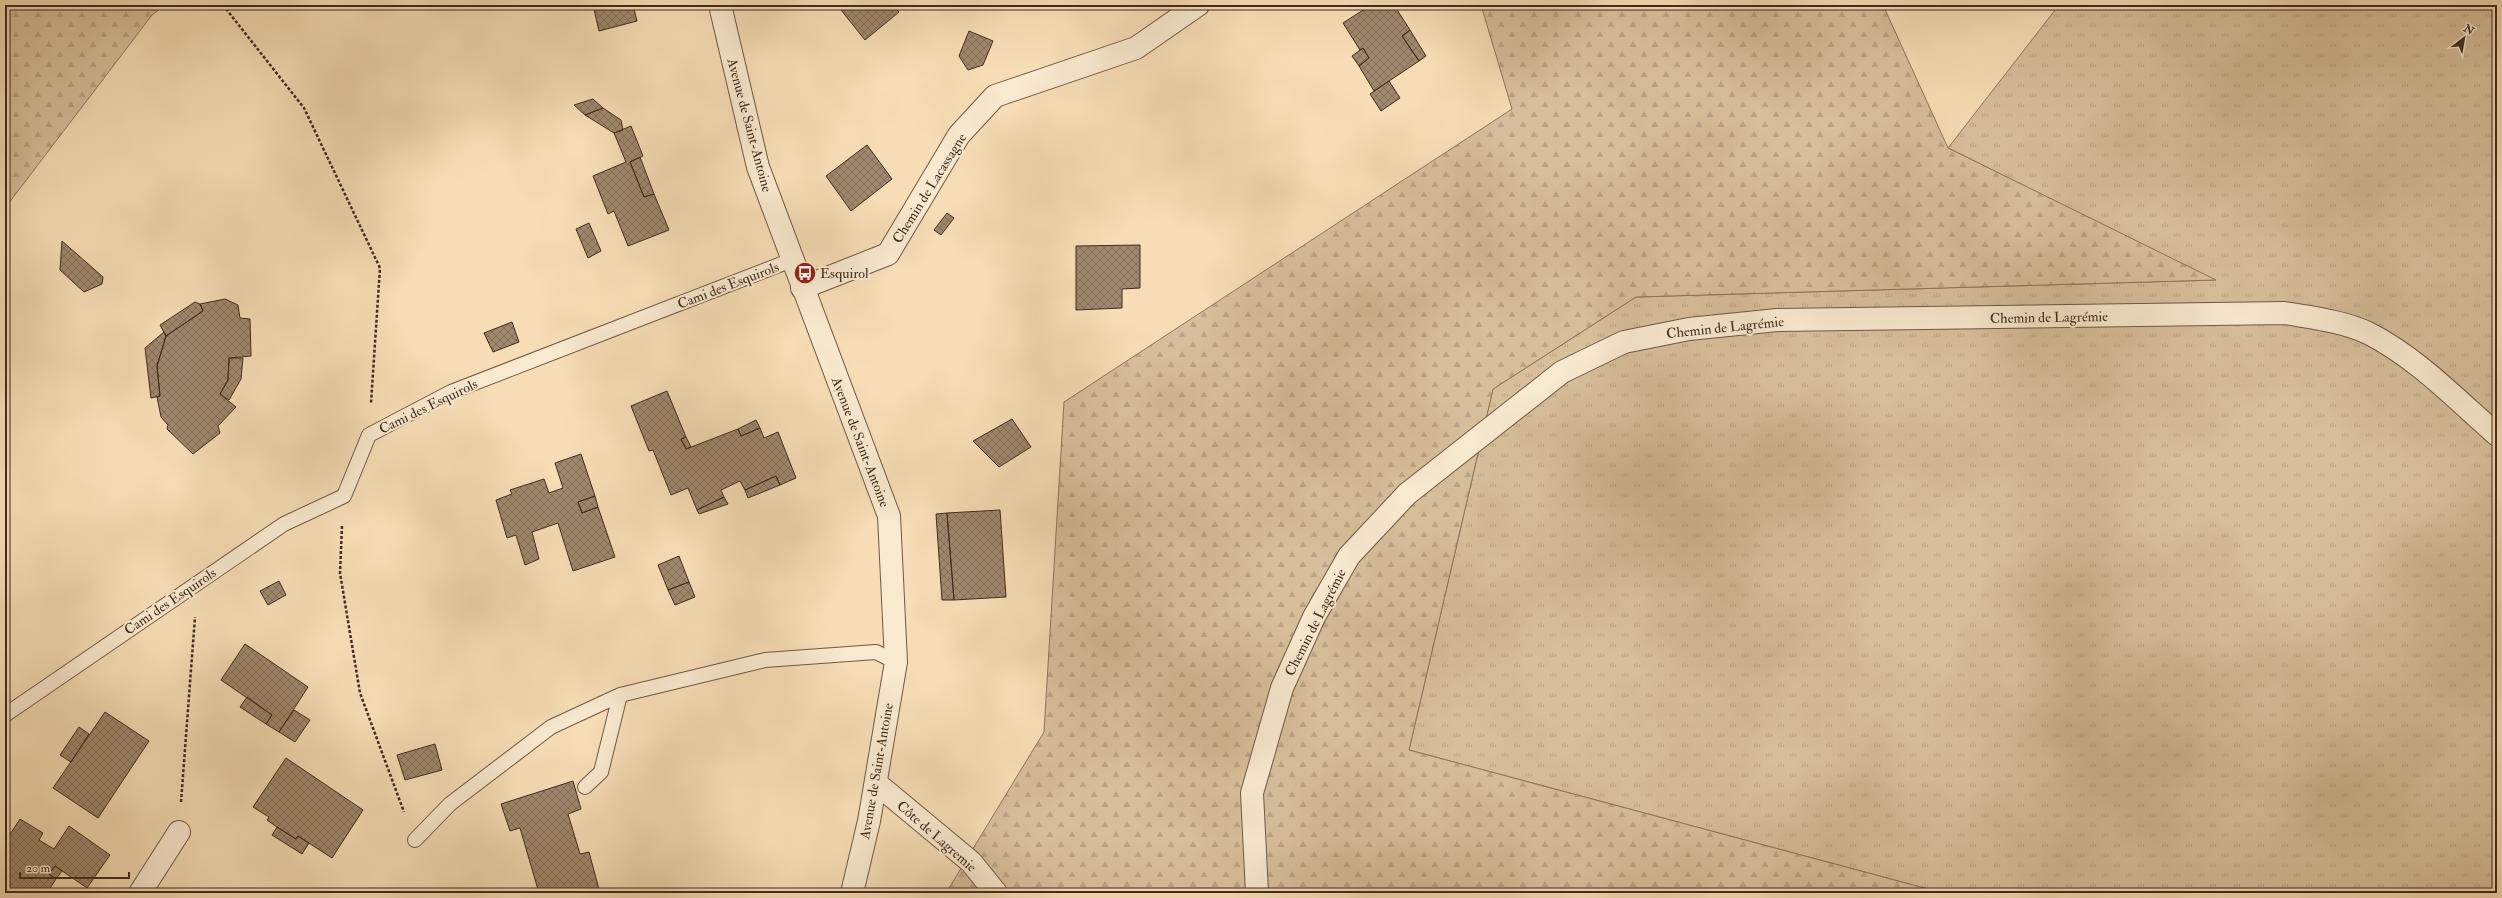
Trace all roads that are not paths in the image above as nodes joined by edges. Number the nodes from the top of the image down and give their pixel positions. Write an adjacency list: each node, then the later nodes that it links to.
1 (720, 5): 3 (street, Avenue de Saint-Antoine)
2 (1198, 5): 4 (street, Chemin de Lacassagne)
3 (792, 260): 4 (street, Avenue de Saint-Antoine); 8 (lane, Cami des Esquirols)
4 (802, 288): 6 (street, Avenue de Saint-Antoine)
5 (2497, 435): 16 (street, Chemin de Lagrémie)
6 (896, 662): 7 (lane); 9 (street, Avenue de Saint-Antoine)
7 (620, 695): 10 (lane); 12 (lane)
8 (5, 715)
9 (876, 783): 14 (street, Avenue de Saint-Antoine); 15 (street, Côte de Lagremie)
10 (585, 787)
11 (179, 832): 13 (street)
12 (415, 840)
13 (140, 893)
14 (852, 893)
15 (996, 893)
16 (1257, 893)

